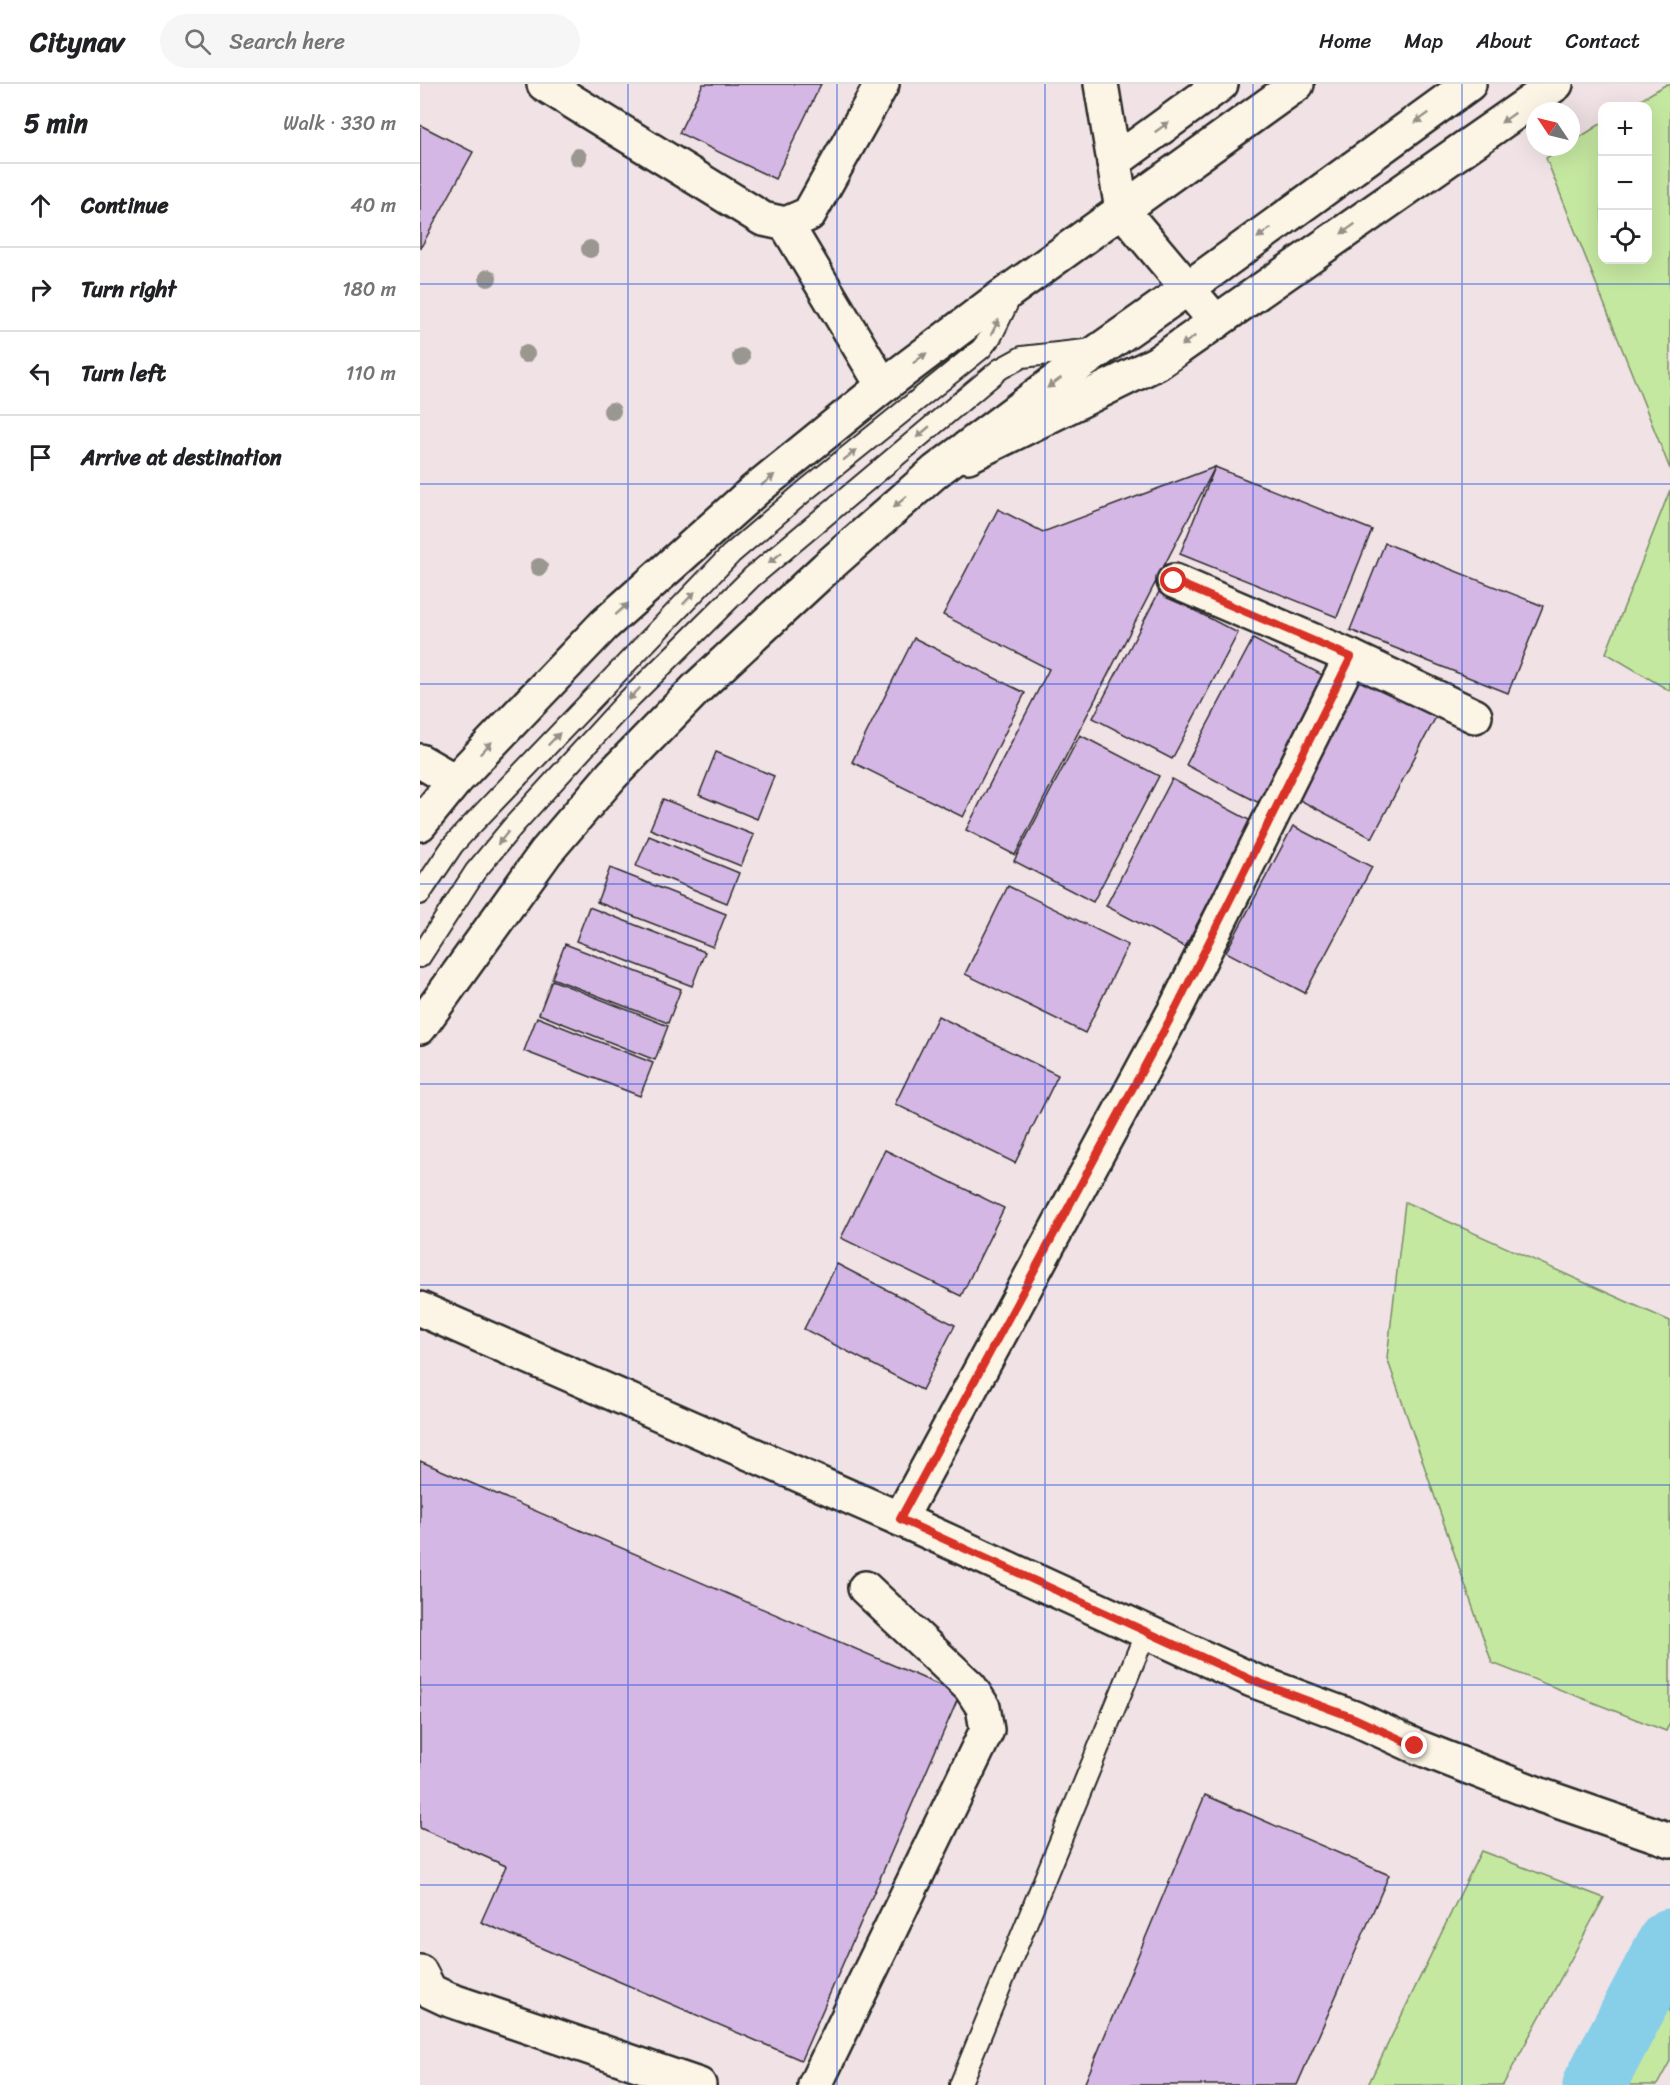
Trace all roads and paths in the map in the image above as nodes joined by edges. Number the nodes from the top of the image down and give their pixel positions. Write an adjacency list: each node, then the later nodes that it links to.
1 (544, 84): 10 (main road)
2 (882, 84): 10 (main road)
3 (1101, 84): 8 (main road)
4 (1221, 84): 8 (main road, one-way to 4)
5 (1298, 84): 9 (main road)
6 (1469, 84): 12 (main road, one-way to 12)
7 (1556, 84): 13 (main road, one-way to 13)
8 (1114, 162): 9 (main road)
9 (1122, 210): 11 (main road); 12 (main road)
10 (786, 224): 15 (main road)
11 (1015, 288): 15 (main road, one-way to 11); 23 (lane, one-way to 11)
12 (1188, 288): 13 (main road); 14 (main road)
13 (1216, 322): 16 (main road, one-way to 16)
14 (1103, 348): 16 (main road, one-way to 16); 24 (lane, one-way to 24)
15 (884, 386): 21 (main road, one-way to 15)
16 (936, 471): 25 (main road, one-way to 25)
17 (1174, 581): 18 (main road)
18 (1351, 657): 19 (main road); 27 (main road)
19 (1475, 716)
20 (420, 762): 21 (main road)
21 (455, 781): 22 (main road)
22 (420, 824)
23 (420, 894)
24 (420, 957)
25 (420, 1027)
26 (420, 1309): 27 (main road)
27 (900, 1519): 29 (main road)
28 (865, 1588): 33 (main road)
29 (1146, 1632): 30 (main road); 34 (lane)
30 (1670, 1840)
31 (420, 1972): 32 (main road)
32 (699, 2085)
33 (815, 2085)
34 (960, 2085)

